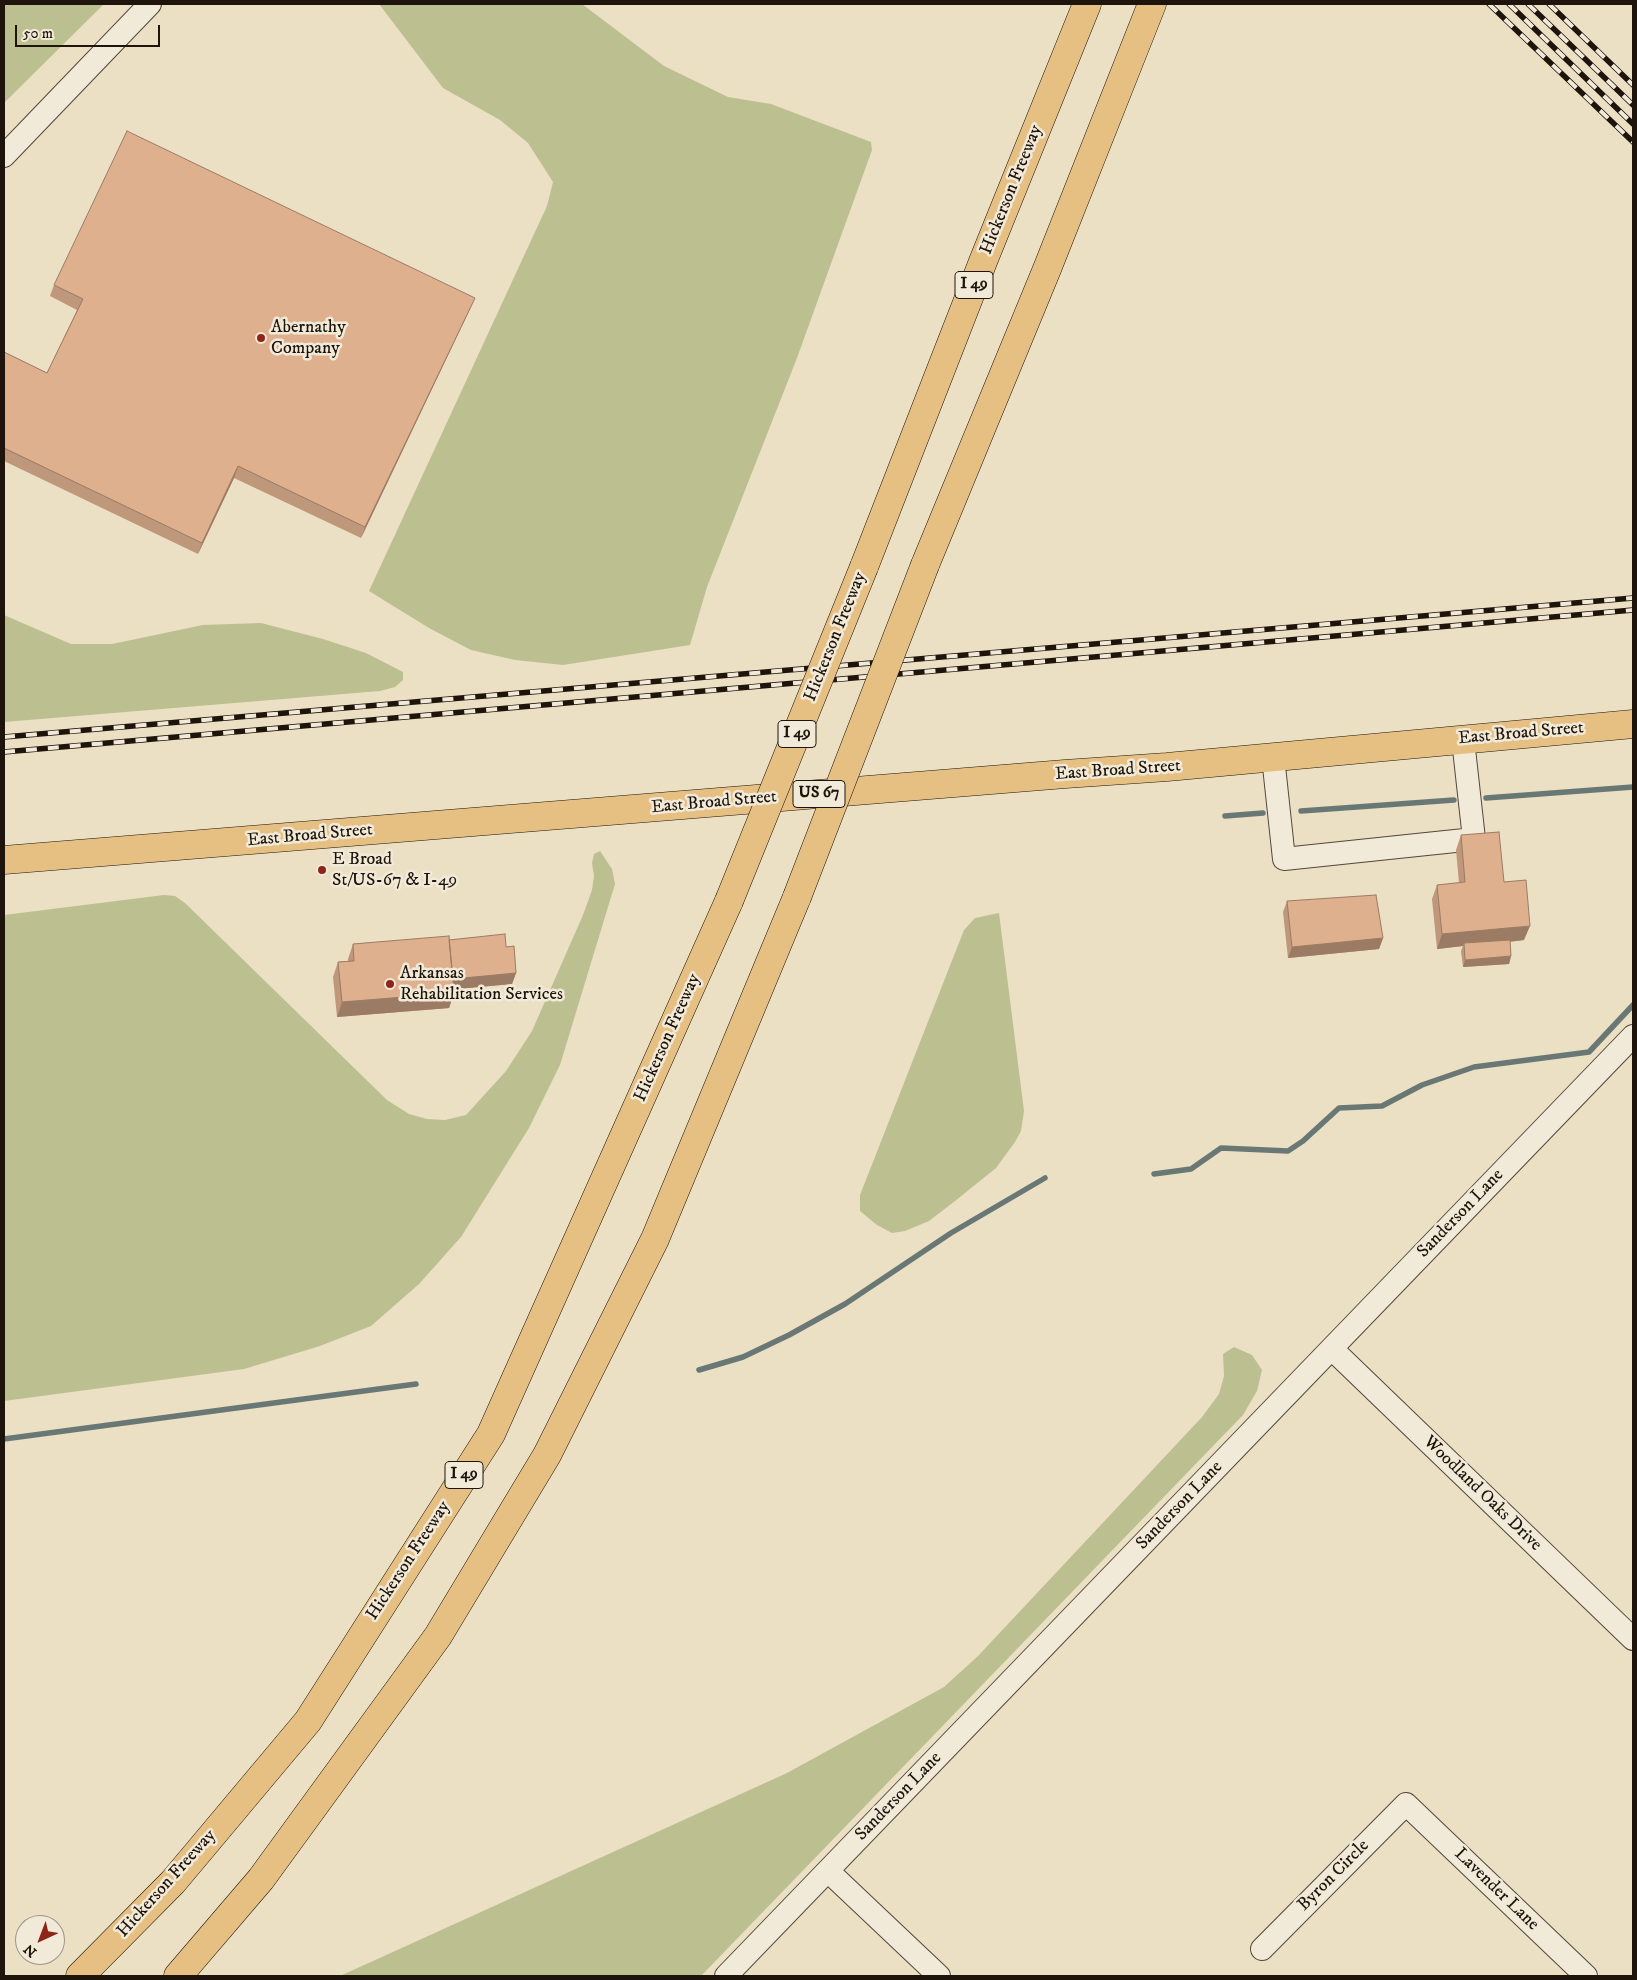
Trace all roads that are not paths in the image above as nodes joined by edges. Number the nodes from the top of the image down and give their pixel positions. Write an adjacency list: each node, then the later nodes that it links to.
1 (150, 4): 5 (street)
2 (1087, 4): 17 (main road, Hickerson Freeway / I 49, bridge)
3 (1152, 4): 6 (main road)
4 (1169, 4): 6 (main road)
5 (4, 156)
6 (1047, 269): 18 (main road, bridge)
7 (1633, 724): 8 (main road, East Broad Street / US 67)
8 (1464, 740): 9 (main road, East Broad Street / US 67); 9 (street)
9 (1273, 757): 10 (main road, East Broad Street / US 67)
10 (4, 860)
11 (1633, 1036): 12 (street, Sanderson Lane)
12 (1332, 1349): 13 (street, Woodland Oaks Drive); 15 (street, Sanderson Lane)
13 (1633, 1639)
14 (1406, 1804): 16 (street, Byron Circle); 21 (street, Lavender Lane)
15 (828, 1871): 19 (street, Sanderson Lane); 20 (street)
16 (1262, 1949)
17 (80, 1976)
18 (178, 1976)
19 (726, 1976)
20 (938, 1976)
21 (1586, 1976)

